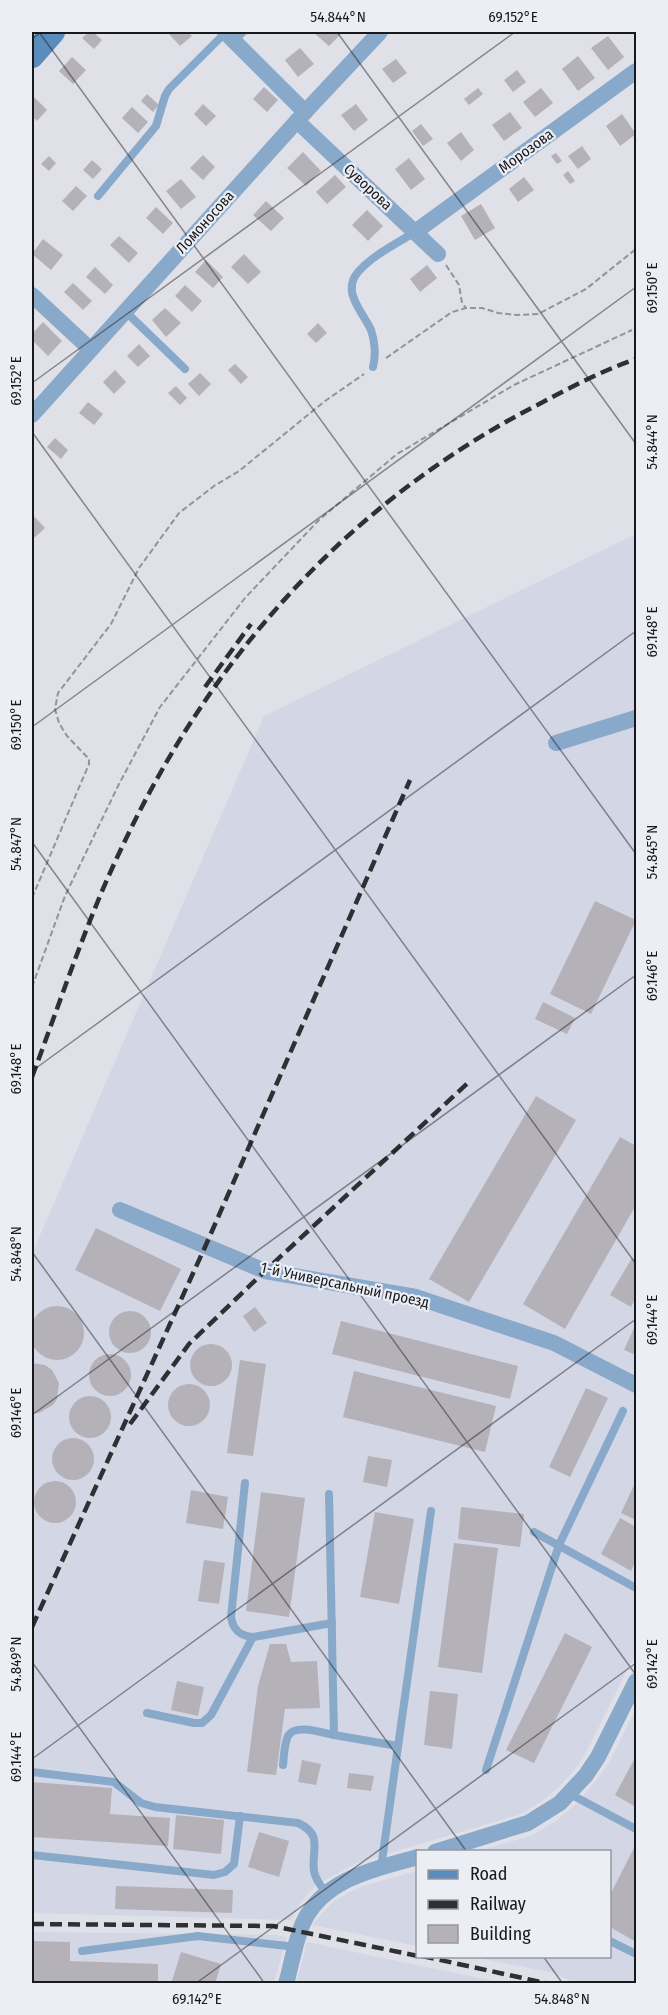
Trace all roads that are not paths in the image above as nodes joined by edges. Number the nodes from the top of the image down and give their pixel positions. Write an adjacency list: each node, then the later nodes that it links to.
1 (53, 32): 4 (main road)
2 (380, 32): 6 (street, Ломоносова)
3 (232, 34): 6 (street, Суворова); 7 (lane)
4 (32, 56)
5 (636, 71): 8 (street, Морозова)
6 (301, 116): 8 (street, Суворова); 11 (street, Ломоносова)
7 (98, 196)
8 (414, 232): 9 (street, Суворова); 13 (lane)
9 (438, 254)
10 (32, 295): 12 (street)
11 (125, 310): 12 (street, Ломоносова); 14 (lane)
12 (90, 349): 15 (street, Ломоносова)
13 (374, 367)
14 (185, 369)
15 (32, 415)
16 (636, 718): 17 (street)
17 (556, 743)
18 (120, 1210): 19 (street, 1-й Универсальный проезд)
19 (636, 1385)
20 (623, 1411): 25 (lane)
21 (245, 1483): 28 (lane)
22 (329, 1494): 27 (lane)
23 (431, 1511): 32 (lane)
24 (534, 1532): 25 (lane)
25 (559, 1545): 26 (lane); 34 (lane)
26 (636, 1588)
27 (332, 1623): 28 (lane); 31 (lane)
28 (253, 1637): 30 (lane)
29 (636, 1681): 36 (street)
30 (147, 1713)
31 (334, 1735): 32 (lane); 33 (lane)
32 (398, 1746): 42 (lane)
33 (283, 1765)
34 (486, 1770)
35 (32, 1772): 37 (lane)
36 (570, 1794): 38 (lane); 39 (street)
37 (240, 1816): 40 (lane); 43 (lane)
38 (636, 1829)
39 (438, 1850)
40 (32, 1855)
41 (416, 1857): 42 (street)
42 (381, 1868): 43 (street)
43 (326, 1893): 45 (street)
44 (611, 1942): 47 (lane)
45 (297, 1947): 46 (lane); 48 (street)
46 (82, 1951)
47 (636, 1954)
48 (286, 1983)

